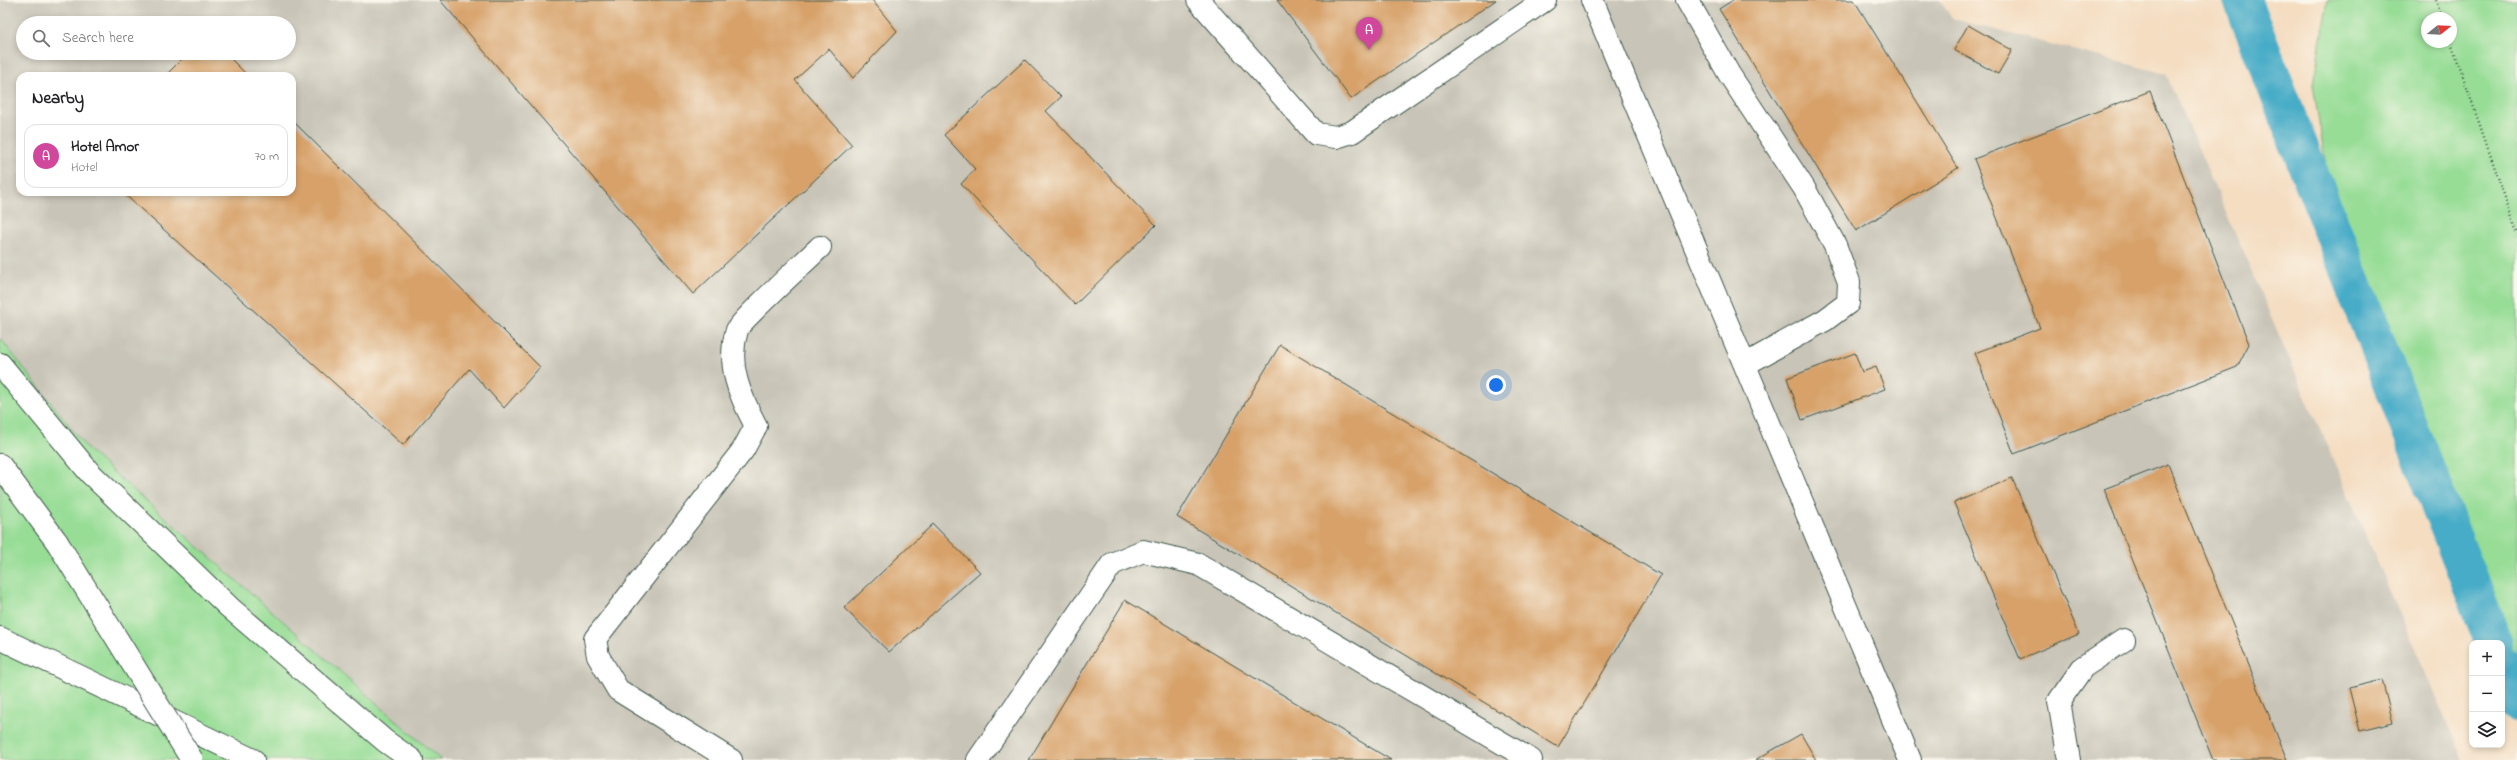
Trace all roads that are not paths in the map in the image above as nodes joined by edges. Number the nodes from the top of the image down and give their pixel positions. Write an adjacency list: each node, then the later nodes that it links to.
1 (1198, 0): 2 (main road)
2 (1545, 0)
3 (1592, 0): 7 (main road)
4 (1687, 0): 7 (main road)
5 (820, 248): 14 (main road)
6 (0, 364): 13 (main road)
7 (1746, 364): 17 (main road)
8 (0, 465): 11 (main road, bridge)
9 (0, 638): 12 (main road)
10 (2124, 640): 18 (main road)
11 (192, 760)
12 (253, 760)
13 (412, 760)
14 (731, 760)
15 (978, 760): 16 (main road)
16 (1531, 760)
17 (1910, 760)
18 (2069, 760)

